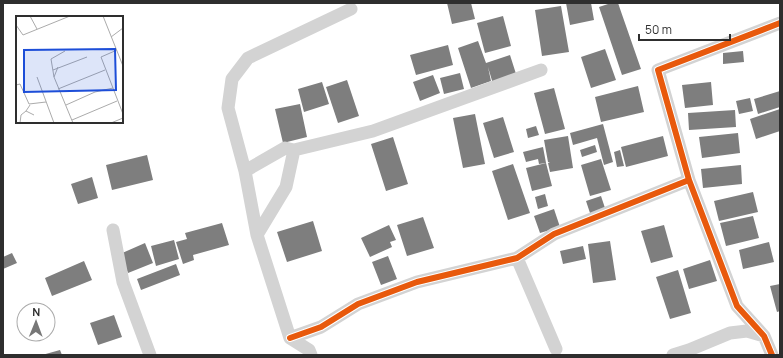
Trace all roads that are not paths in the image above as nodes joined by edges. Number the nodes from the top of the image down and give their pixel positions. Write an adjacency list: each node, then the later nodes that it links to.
1 (351, 9): 5 (street)
2 (780, 23): 6 (street)
3 (541, 70): 4 (street)
4 (294, 150): 5 (street); 8 (street)
5 (245, 171): 8 (street)
6 (689, 180): 9 (street); 11 (street)
7 (113, 230): 15 (street)
8 (257, 235): 12 (street)
9 (517, 258): 10 (street); 13 (street)
10 (321, 327): 12 (street); 14 (street)
11 (764, 336): 16 (street); 17 (street)
12 (290, 338): 14 (street)
13 (556, 349)
14 (310, 353)
15 (150, 355)
16 (673, 355)
17 (772, 355)

